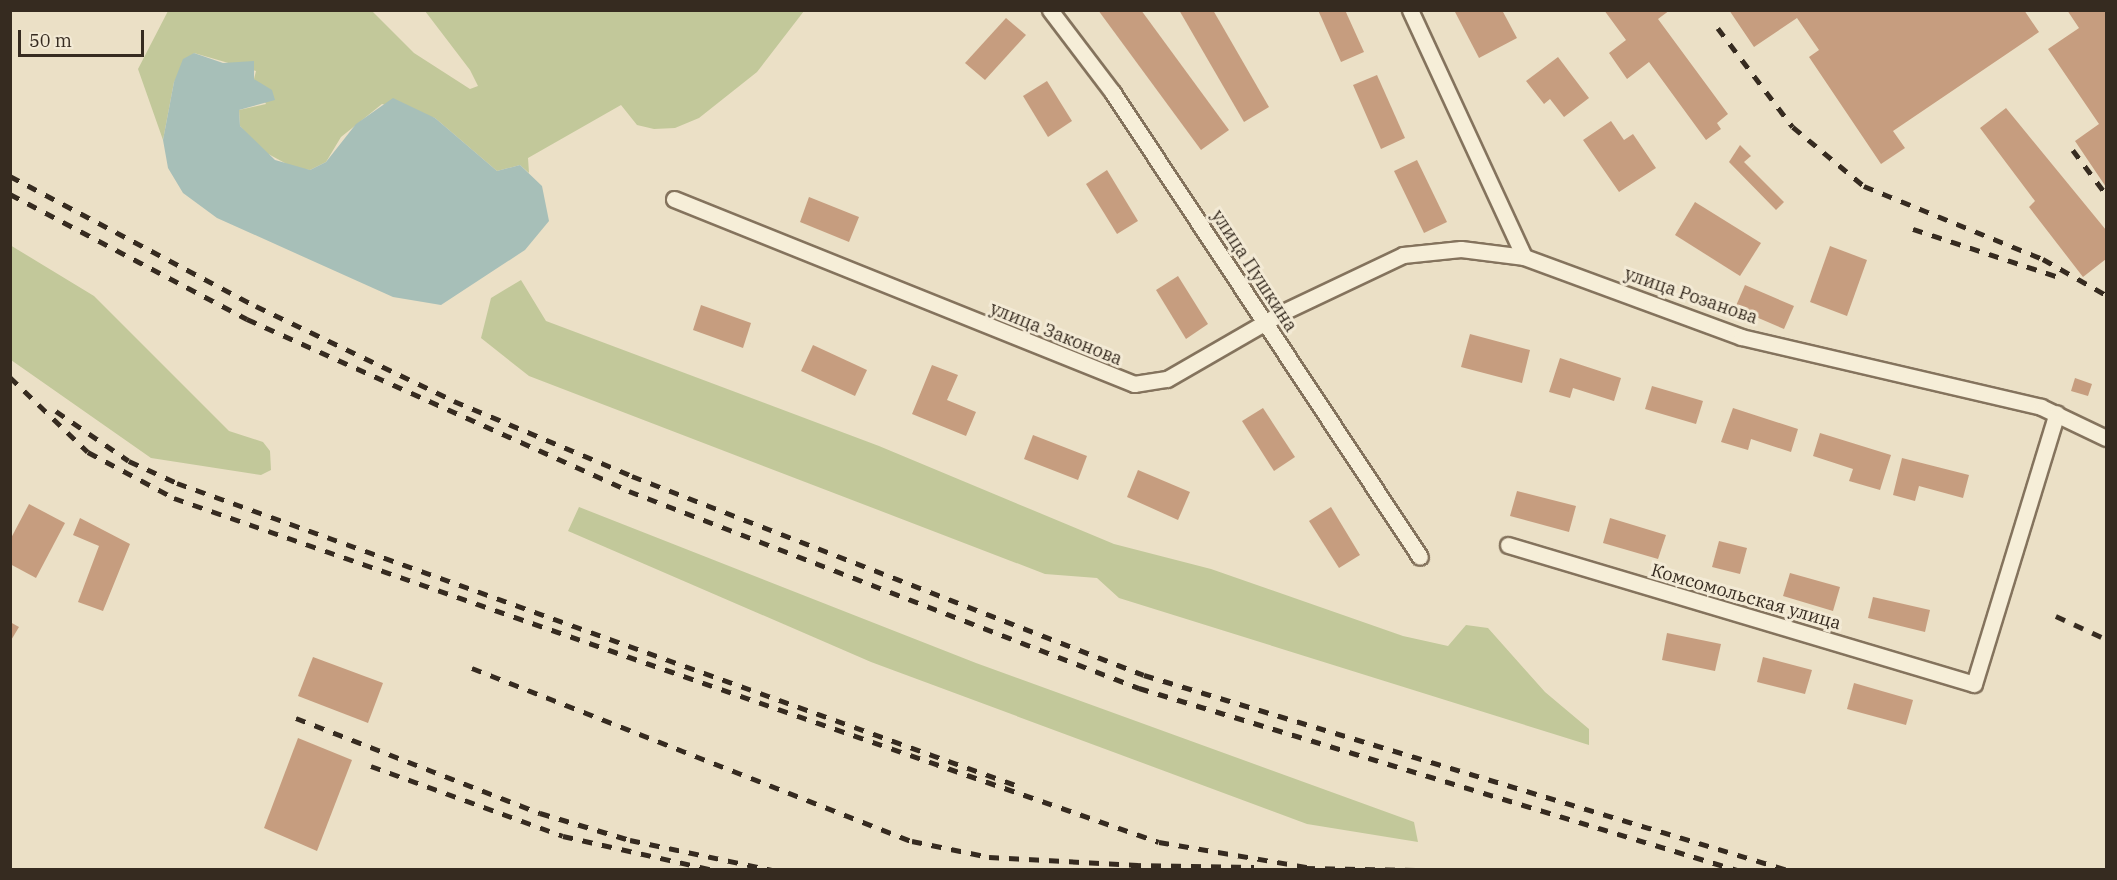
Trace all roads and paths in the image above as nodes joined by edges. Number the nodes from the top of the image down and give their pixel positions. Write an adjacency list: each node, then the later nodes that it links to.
1 (1050, 10): 5 (street, улица Пушкина)
2 (1410, 10): 4 (street)
3 (674, 199): 5 (street, улица Законова)
4 (1524, 256): 5 (street, улица Законова); 6 (street, улица Розанова)
5 (1264, 324): 9 (street, улица Пушкина)
6 (2057, 413): 7 (street, улица Розанова); 8 (street, Комсомольская улица)
7 (2106, 438)
8 (1508, 545)
9 (1420, 556)

